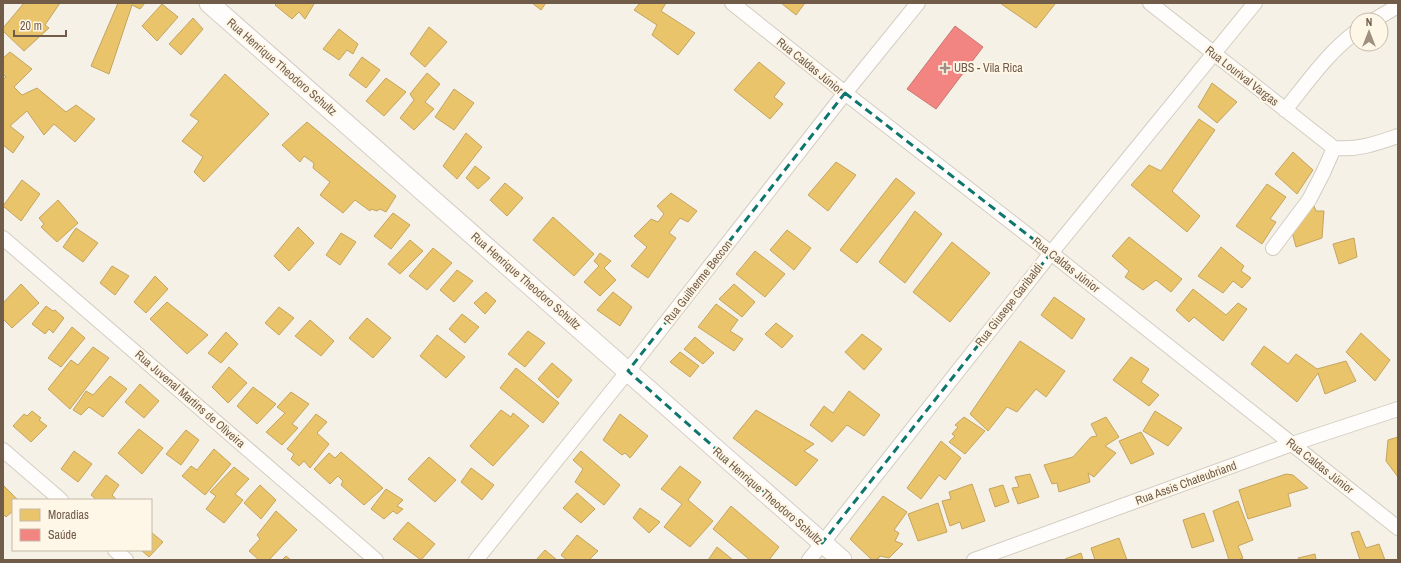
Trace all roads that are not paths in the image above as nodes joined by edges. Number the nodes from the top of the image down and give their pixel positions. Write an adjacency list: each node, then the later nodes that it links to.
1 (209, 3): 17 (street, Rua Henrique Theodoro Schultz)
2 (732, 3): 10 (street, Rua Caldas Júnior)
3 (918, 3): 10 (street, Rua Guilherme Beccon)
4 (1150, 3): 9 (street, Rua Lourival Vargas)
5 (1255, 3): 9 (street, Rua Giusepe Garibaldi)
6 (1398, 6): 7 (street)
7 (1388, 12)
8 (1349, 37): 11 (street)
9 (1214, 53): 11 (street, Rua Lourival Vargas); 16 (street, Rua Giusepe Garibaldi)
10 (844, 93): 16 (street, Rua Caldas Júnior); 17 (street, Rua Guilherme Beccon)
11 (1285, 110): 13 (street, Rua Lourival Vargas)
12 (1398, 136): 13 (street)
13 (1334, 148): 15 (street)
14 (3, 238): 26 (street, Rua Juvenal Martins de Oliveira)
15 (1273, 248)
16 (1051, 253): 19 (street, Rua Caldas Júnior); 23 (street, Rua Giusepe Garibaldi)
17 (628, 372): 23 (street, Rua Henrique Theodoro Schultz); 27 (street, Rua Guilherme Beccon)
18 (1398, 409): 19 (street, Rua Assis Chateubriand)
19 (1292, 444): 22 (street, Rua Caldas Júnior); 30 (street, Rua Assis Chateubriand)
20 (3, 450): 21 (street)
21 (60, 499)
22 (1398, 528)
23 (822, 543): 28 (street, Rua Giusepe Garibaldi); 29 (street, Rua Henrique Theodoro Schultz)
24 (116, 551): 25 (street)
25 (126, 560)
26 (376, 560)
27 (476, 560)
28 (808, 560)
29 (842, 560)
30 (974, 560)

